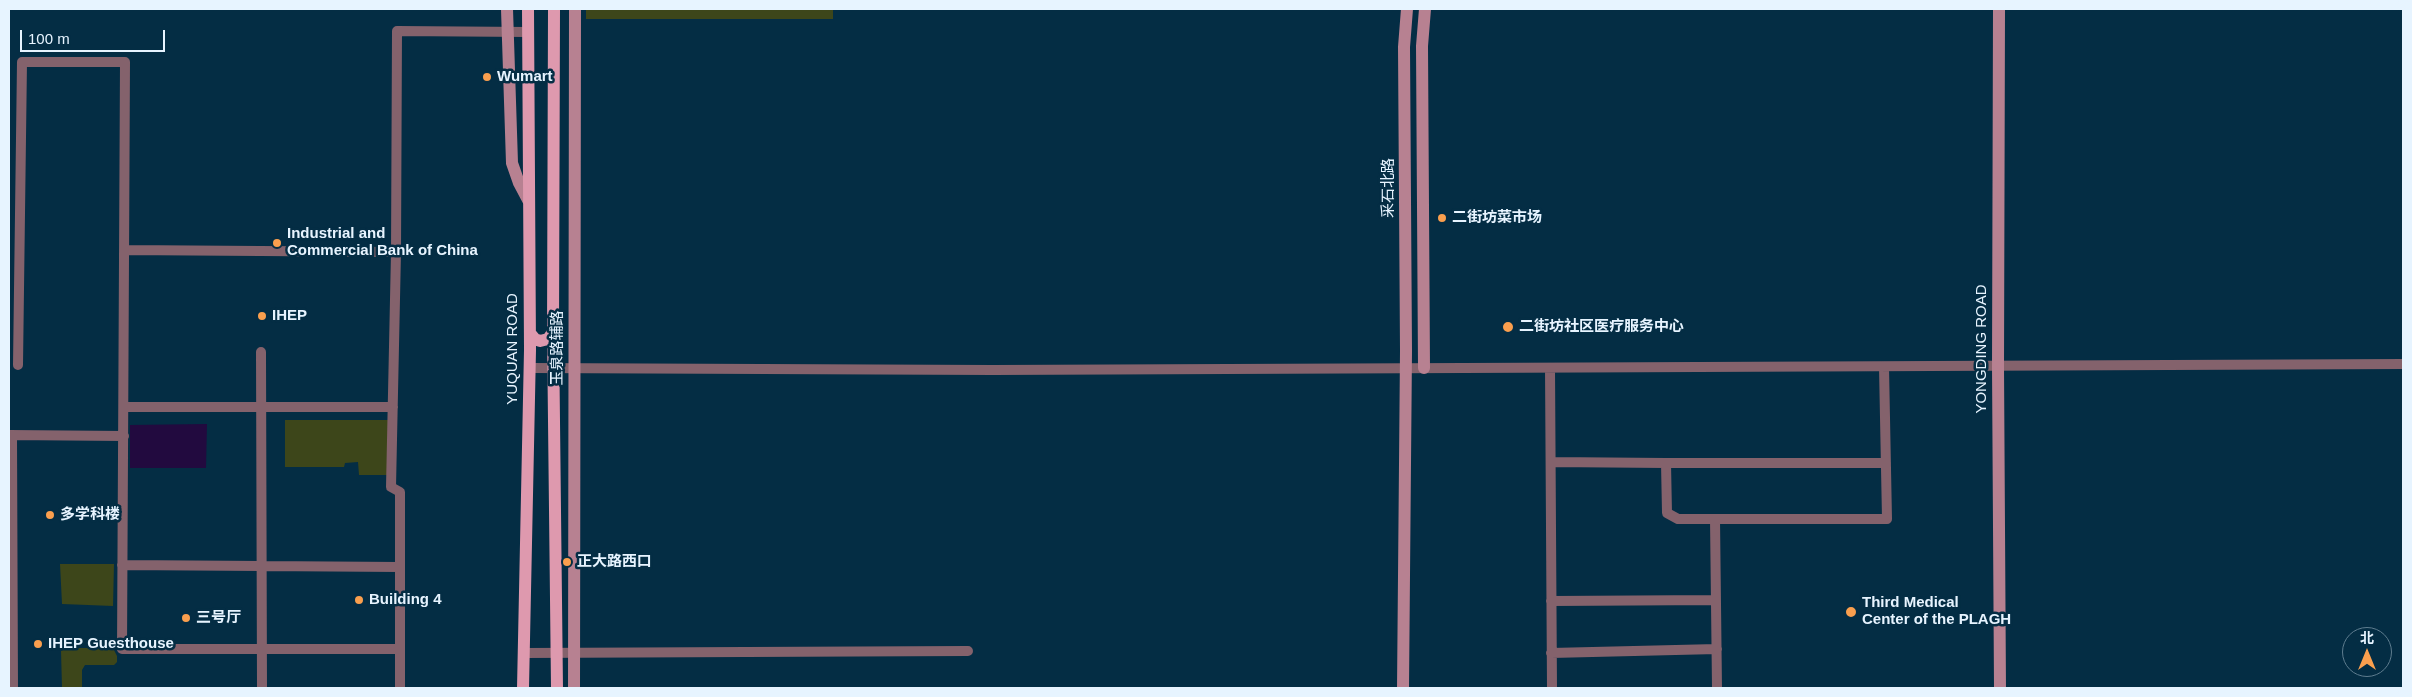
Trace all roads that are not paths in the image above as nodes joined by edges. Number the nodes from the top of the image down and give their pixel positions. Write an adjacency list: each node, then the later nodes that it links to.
1 (506, 9): 8 (street)
2 (528, 9): 9 (main road, YUQUAN ROAD)
3 (554, 9): 14 (main road)
4 (575, 9): 23 (street, 玉泉路辅路)
5 (1407, 9): 24 (street, 采石北路)
6 (1425, 9): 25 (street)
7 (1999, 9): 19 (street, YONGDING ROAD)
8 (507, 32): 9 (street); 10 (street); 12 (street)
9 (528, 32): 10 (main road, YUQUAN ROAD)
10 (528, 200): 15 (main road, YUQUAN ROAD)
11 (124, 250): 12 (street); 13 (street); 27 (street)
12 (396, 252): 29 (street)
13 (14, 295): 18 (street)
14 (554, 332): 15 (main road); 20 (main road)
15 (530, 333): 22 (main road, YUQUAN ROAD)
16 (261, 352): 28 (street)
17 (2403, 364): 19 (street)
18 (18, 365)
19 (1998, 366): 21 (street); 60 (street, YONGDING ROAD)
20 (554, 367): 22 (street); 23 (street); 47 (main road)
21 (1884, 367): 26 (street); 34 (street)
22 (530, 368): 46 (main road, YUQUAN ROAD)
23 (574, 368): 24 (street); 49 (street, 玉泉路辅路)
24 (1406, 368): 25 (street); 57 (street, 采石北路)
25 (1424, 368): 26 (street)
26 (1550, 368): 32 (street)
27 (124, 407): 28 (street); 31 (street)
28 (261, 407): 29 (street); 37 (street)
29 (392, 407): 38 (street)
30 (11, 435): 31 (street); 39 (street)
31 (124, 436): 36 (street)
32 (1551, 462): 33 (street); 41 (street)
33 (1666, 463): 34 (street); 35 (street)
34 (1886, 463): 35 (street)
35 (1715, 519): 40 (street)
36 (122, 566): 37 (street); 42 (street)
37 (262, 566): 38 (street); 42 (street)
38 (400, 567): 43 (street)
39 (11, 573): 50 (street)
40 (1716, 600): 41 (street); 44 (street)
41 (1551, 601): 48 (street)
42 (262, 649): 43 (street); 52 (street)
43 (400, 649): 53 (street)
44 (1717, 649): 48 (street); 59 (street)
45 (968, 651): 49 (street)
46 (524, 653): 47 (street); 54 (main road, YUQUAN ROAD)
47 (557, 653): 49 (street); 55 (main road)
48 (1552, 653): 58 (street)
49 (574, 654): 56 (street, 玉泉路辅路)
50 (11, 664): 51 (street)
51 (13, 688)
52 (262, 688)
53 (400, 688)
54 (523, 688)
55 (556, 688)
56 (574, 688)
57 (1403, 688)
58 (1552, 688)
59 (1717, 688)
60 (2000, 688)

